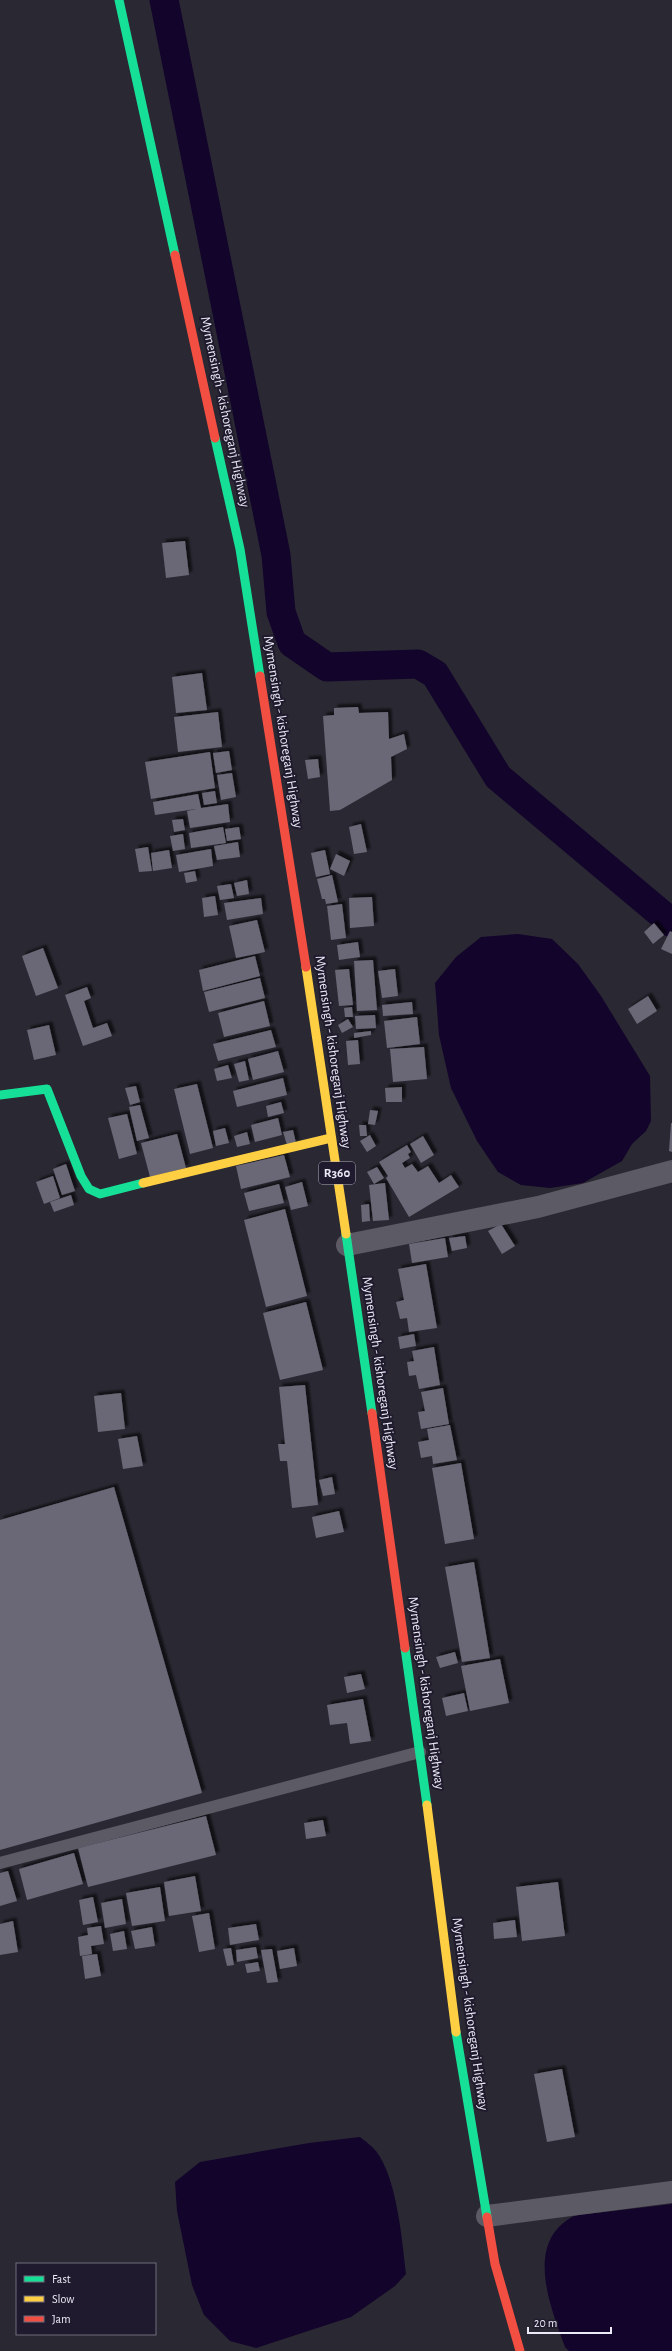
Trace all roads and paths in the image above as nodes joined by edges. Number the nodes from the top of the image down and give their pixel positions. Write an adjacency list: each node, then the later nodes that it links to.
1 (119, 0): 3 (main road, Mymensingh - kishoreganj Highway / R360)
2 (0, 1095): 3 (main road)
3 (331, 1138): 5 (main road, Mymensingh - kishoreganj Highway / R360)
4 (672, 1171): 5 (street)
5 (347, 1245): 6 (main road, Mymensingh - kishoreganj Highway / R360)
6 (420, 1752): 7 (lane); 9 (main road, Mymensingh - kishoreganj Highway / R360)
7 (0, 1863)
8 (672, 2192): 9 (street)
9 (487, 2216): 10 (main road, Mymensingh - kishoreganj Highway / R360)
10 (520, 2351)

